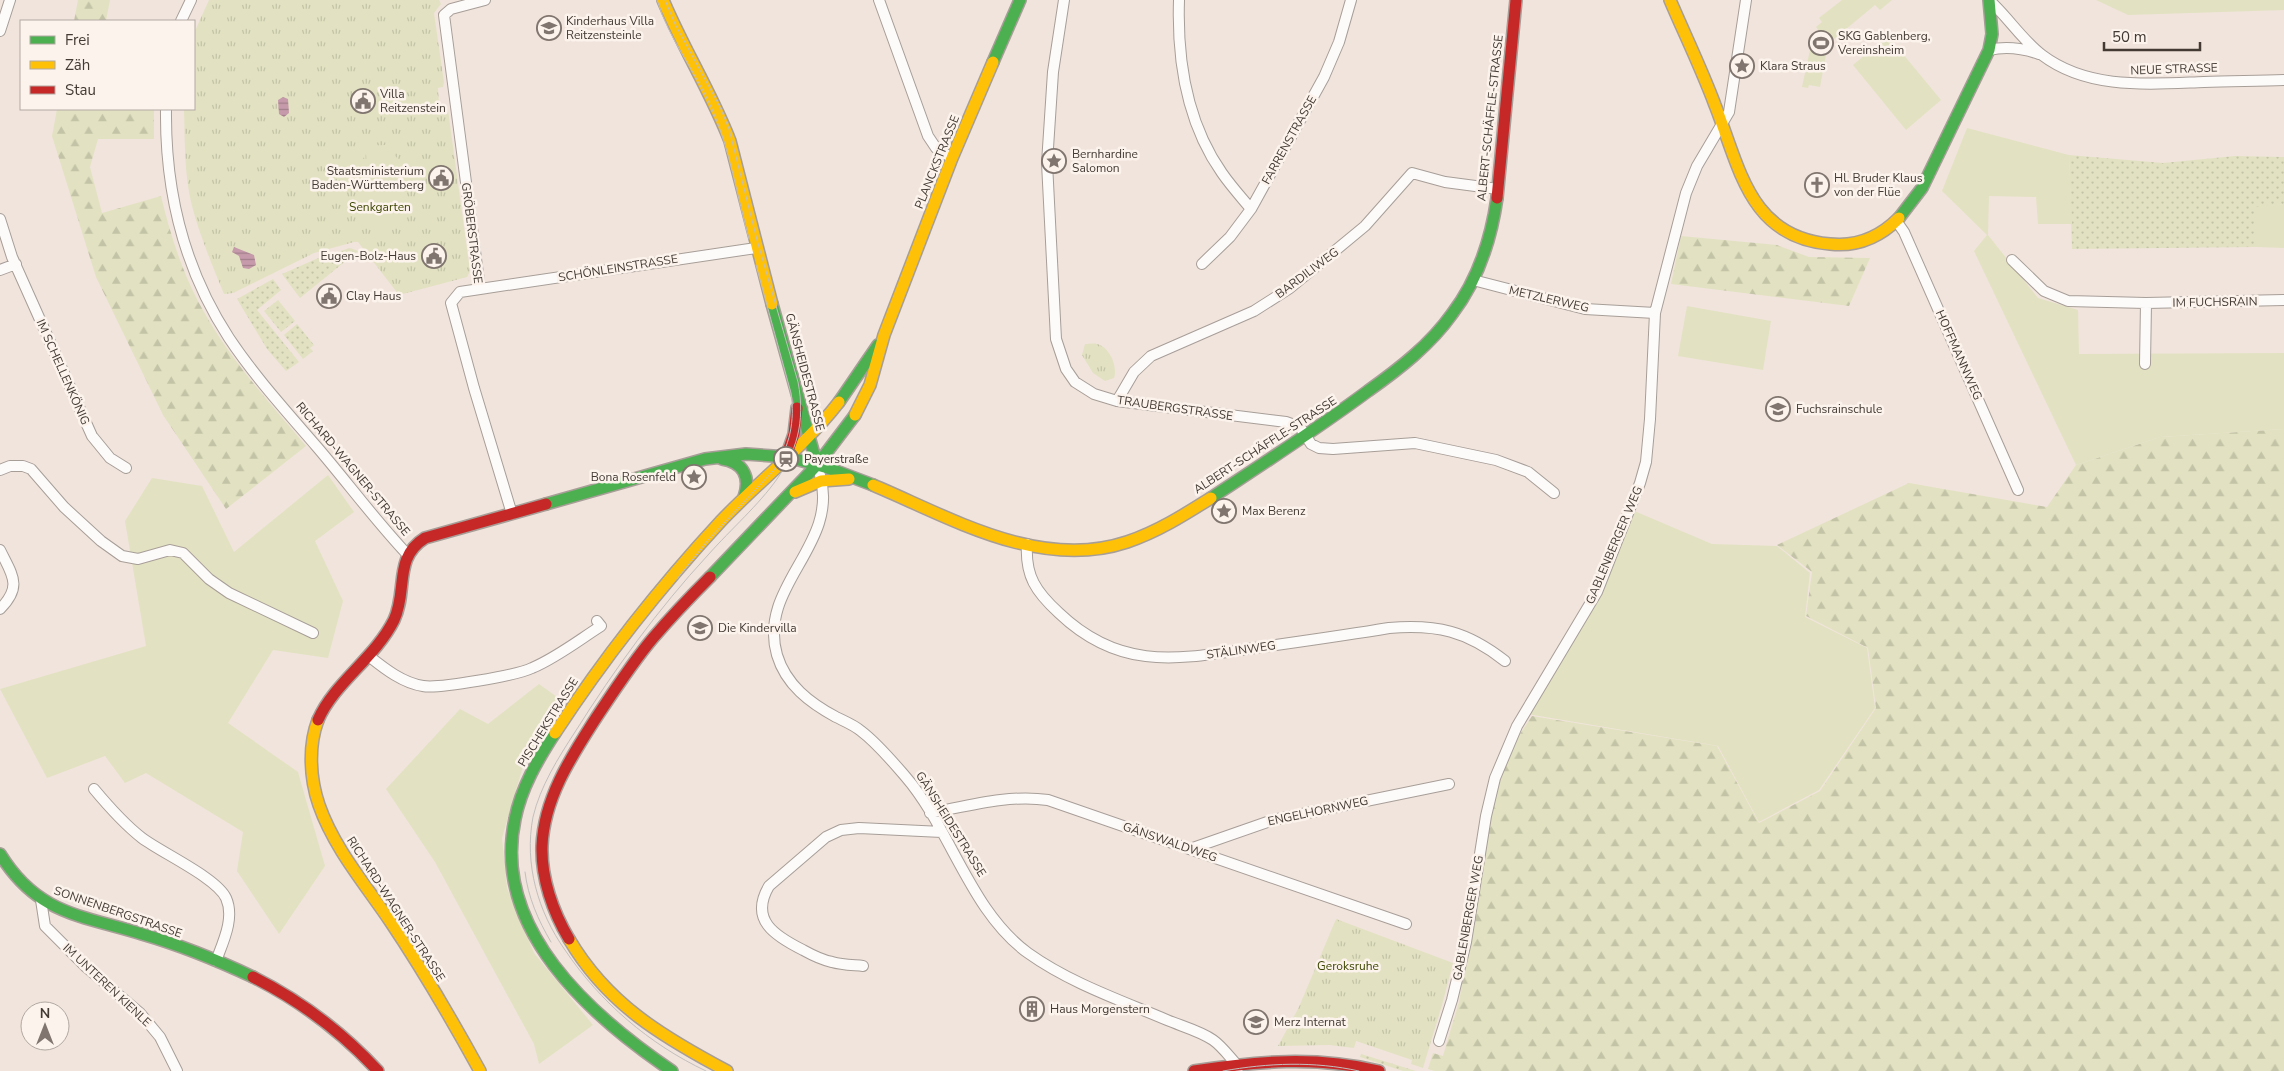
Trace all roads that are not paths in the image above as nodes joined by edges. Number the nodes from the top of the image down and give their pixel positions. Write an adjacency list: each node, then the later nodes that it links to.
1 (10, 0): 15 (street)
2 (191, 0): 14 (street)
3 (484, 0): 32 (street, GRÖBERSTRASSE)
4 (663, 0): 26 (street, GÄNSHEIDESTRASSE)
5 (879, 0): 21 (street)
6 (1020, 0): 21 (street, PLANCKSTRASSE)
7 (1064, 0): 39 (street, TRAUBERGSTRASSE)
8 (1179, 0): 23 (street)
9 (1351, 0): 23 (street, FARRENSTRASSE)
10 (1516, 0): 22 (street, ALBERT-SCHÄFFLE-STRASSE)
11 (1670, 0): 20 (street)
12 (1746, 0): 20 (street, GABLENBERGER WEG)
13 (1989, 0): 16 (street); 17 (street, NEUE STRASSE)
14 (181, 20)
15 (0, 30)
16 (1989, 50): 17 (street, NEUE STRASSE); 25 (street)
17 (2040, 54): 18 (street, NEUE STRASSE)
18 (2284, 80)
19 (166, 110): 58 (street, RICHARD-WAGNER-STRASSE)
20 (1721, 122): 25 (street); 35 (street, GABLENBERGER WEG)
21 (952, 158): 36 (street, PLANCKSTRASSE)
22 (1498, 189): 31 (street, ALBERT-SCHÄFFLE-STRASSE); 39 (street, BARDILIWEG)
23 (1251, 209): 29 (street, FARRENSTRASSE)
24 (0, 219): 28 (street, IM SCHELLENKÖNIG)
25 (1897, 222): 50 (street, HOFFMANNWEG)
26 (756, 248): 32 (street, SCHÖNLEINSTRASSE); 38 (street, GÄNSHEIDESTRASSE)
27 (2012, 260): 34 (street, IM FUCHSRAIN)
28 (16, 264): 30 (street); 45 (street, IM SCHELLENKÖNIG)
29 (1202, 264)
30 (0, 270)
31 (1473, 280): 35 (street, METZLERWEG); 41 (street, ALBERT-SCHÄFFLE-STRASSE)
32 (480, 289): 55 (street, GRÖBERSTRASSE)
33 (2284, 300): 34 (street, IM FUCHSRAIN)
34 (2146, 303): 37 (street)
35 (1655, 313): 74 (street, GABLENBERGER WEG)
36 (884, 335): 40 (street, PLANCKSTRASSE); 44 (street, PLANCKSTRASSE)
37 (2145, 364)
38 (796, 389): 40 (street, GÄNSHEIDESTRASSE); 42 (street)
39 (1117, 401): 41 (street, TRAUBERGSTRASSE)
40 (808, 435): 42 (street, PISCHEKSTRASSE); 44 (street, GÄNSHEIDESTRASSE)
41 (1307, 437): 51 (street, TRAUBERGSTRASSE); 56 (street, ALBERT-SCHÄFFLE-STRASSE)
42 (785, 457): 43 (street); 44 (street); 52 (street, PISCHEKSTRASSE)
43 (705, 460): 52 (street); 55 (street)
44 (817, 465): 47 (street, ALBERT-SCHÄFFLE-STRASSE); 49 (street, GÄNSHEIDESTRASSE); 54 (street)
45 (126, 468)
46 (0, 470): 61 (street)
47 (856, 478): 48 (street); 56 (street, ALBERT-SCHÄFFLE-STRASSE)
48 (840, 479): 49 (street); 53 (street)
49 (821, 481): 53 (street, GÄNSHEIDESTRASSE); 54 (street)
50 (2018, 490)
51 (1554, 493)
52 (744, 497): 79 (street, PISCHEKSTRASSE)
53 (823, 498): 66 (street, GÄNSHEIDESTRASSE)
54 (780, 502): 80 (street)
55 (512, 514): 58 (street)
56 (1027, 544): 63 (street, STÄLINWEG)
57 (0, 550): 59 (street)
58 (407, 554): 62 (street, RICHARD-WAGNER-STRASSE)
59 (0, 609)
60 (598, 621): 62 (street)
61 (313, 633)
62 (370, 657): 78 (street, RICHARD-WAGNER-STRASSE)
63 (1505, 661)
64 (1449, 784): 68 (street, ENGELHORNWEG)
65 (94, 789): 72 (street)
66 (930, 812): 67 (street, GÄNSHEIDESTRASSE); 68 (street, GÄNSWALDWEG)
67 (942, 832): 73 (street); 75 (street, GÄNSHEIDESTRASSE)
68 (1190, 849): 71 (street, GÄNSWALDWEG)
69 (0, 854): 70 (street, SONNENBERGSTRASSE)
70 (41, 900): 72 (street, SONNENBERGSTRASSE); 76 (street, IM UNTEREN KIENLE)
71 (1406, 924)
72 (216, 961): 77 (street, SONNENBERGSTRASSE)
73 (863, 966)
74 (1439, 1041)
75 (1239, 1067): 81 (street); 82 (street)
76 (177, 1071)
77 (378, 1071)
78 (480, 1071)
79 (672, 1071)
80 (727, 1071)
81 (1194, 1071)
82 (1379, 1071)

